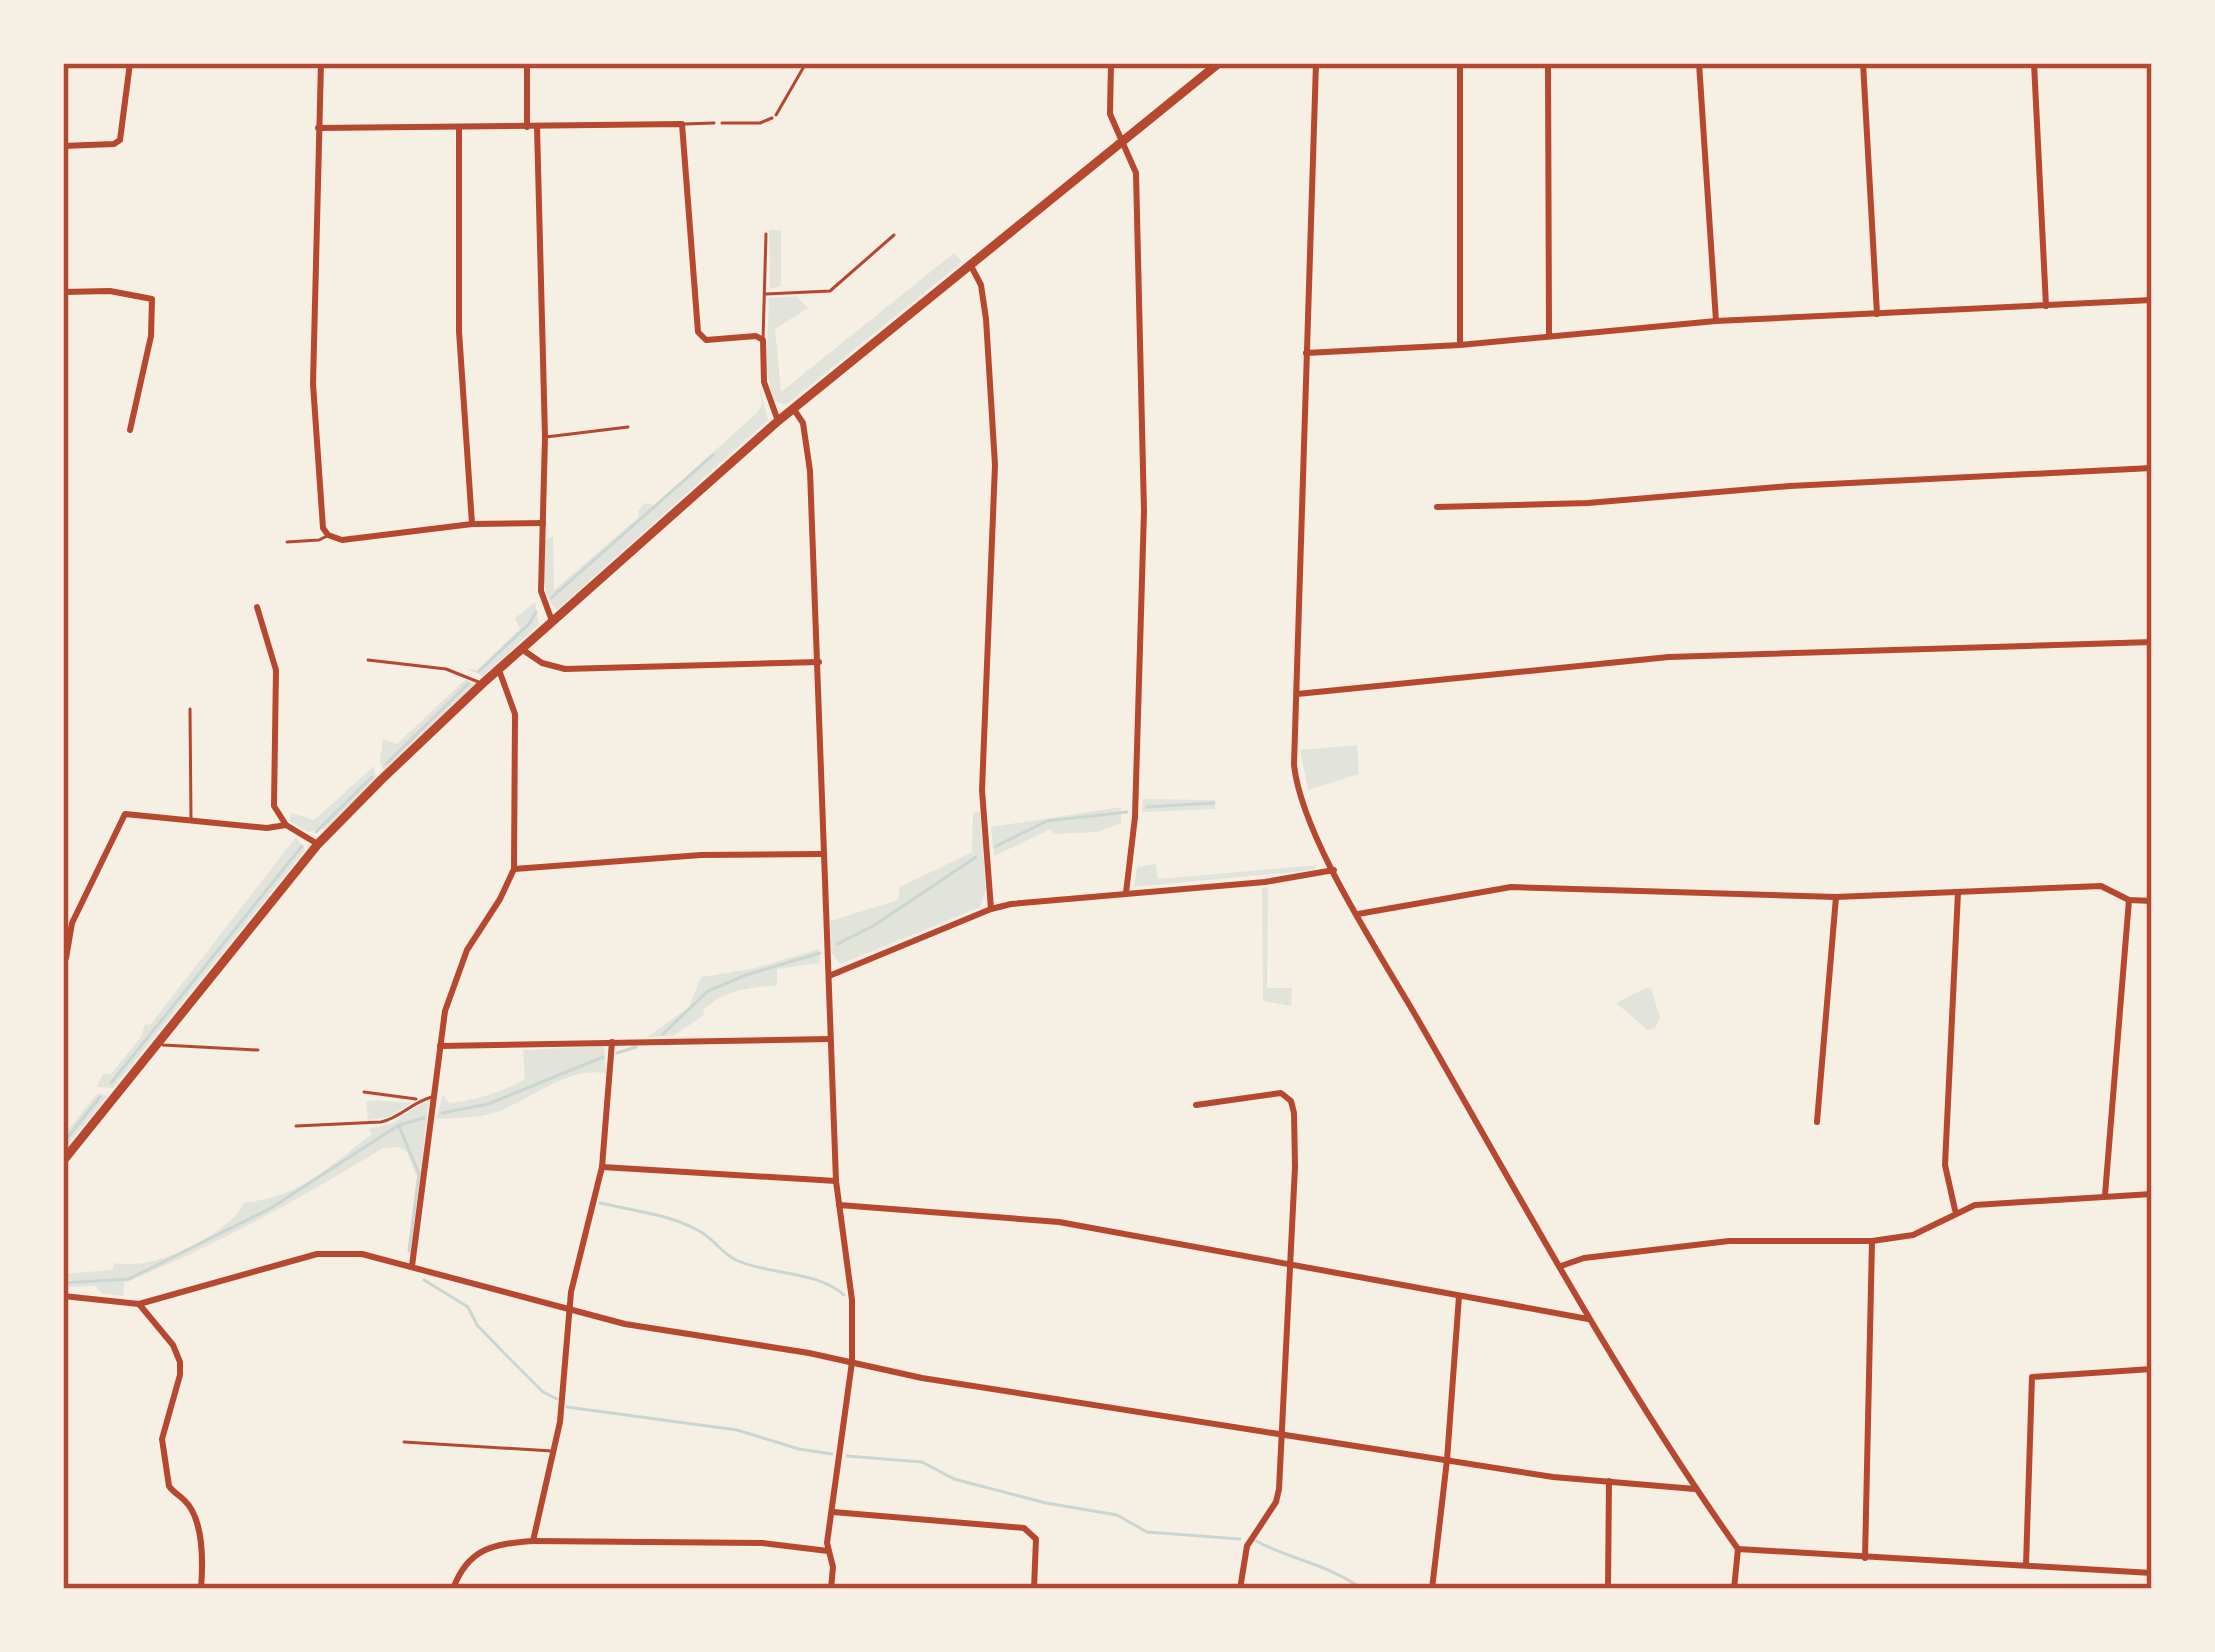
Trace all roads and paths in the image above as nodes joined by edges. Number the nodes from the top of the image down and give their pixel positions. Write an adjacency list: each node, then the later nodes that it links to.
1 (130, 63): 20 (street)
2 (321, 63): 17 (street)
3 (526, 63): 16 (street)
4 (806, 63): 13 (lane)
5 (1111, 63): 19 (street)
6 (1219, 63): 19 (street)
7 (1316, 63): 33 (street)
8 (1460, 63): 32 (street)
9 (1548, 63): 30 (street)
10 (1699, 63): 29 (street)
11 (1864, 63): 28 (street)
12 (2034, 63): 27 (street)
13 (776, 116): 14 (path)
14 (714, 123): 15 (lane)
15 (682, 124): 16 (street); 31 (street)
16 (532, 127): 18 (street); 38 (street)
17 (318, 128): 18 (street); 43 (street)
18 (459, 128): 41 (street)
19 (1123, 140): 23 (street); 62 (street)
20 (63, 146)
21 (766, 234): 25 (lane)
22 (894, 235): 25 (lane)
23 (970, 262): 34 (street); 66 (street)
24 (63, 292): 37 (street)
25 (766, 294): 31 (lane)
26 (2152, 300): 27 (street)
27 (2046, 306): 28 (street)
28 (1877, 314): 29 (street)
29 (1716, 321): 30 (street)
30 (1549, 337): 32 (street)
31 (763, 340): 35 (street)
32 (1460, 345): 33 (street)
33 (1306, 352): 53 (street)
34 (793, 408): 35 (street); 50 (street)
35 (778, 421): 46 (street)
36 (628, 427): 38 (lane)
37 (130, 430)
38 (545, 437): 42 (street)
39 (2152, 468): 40 (street)
40 (1437, 507)
41 (472, 524): 42 (street); 43 (street)
42 (543, 524): 46 (street)
43 (328, 535): 44 (lane)
44 (287, 542)
45 (257, 607): 56 (street)
46 (551, 621): 48 (street)
47 (2152, 642): 53 (street)
48 (523, 650): 50 (street); 51 (street)
49 (368, 660): 52 (lane)
50 (819, 662): 58 (street)
51 (499, 670): 52 (street); 59 (street)
52 (482, 684): 57 (street)
53 (1297, 694): 60 (street)
54 (190, 709): 55 (lane)
55 (191, 819): 56 (street); 68 (street)
56 (286, 825): 57 (street)
57 (318, 844): 72 (street)
58 (823, 854): 59 (street); 69 (street)
59 (514, 869): 73 (street)
60 (1334, 870): 62 (street); 67 (street)
61 (1958, 892): 63 (street); 64 (street); 87 (street)
62 (1126, 893): 66 (street)
63 (1836, 897): 67 (street); 79 (street)
64 (2129, 900): 65 (street); 85 (street)
65 (2152, 901)
66 (991, 909): 69 (street)
67 (1357, 914): 91 (street)
68 (66, 958)
69 (829, 976): 70 (street)
70 (830, 1039): 71 (street); 83 (street)
71 (613, 1042): 73 (street); 82 (street)
72 (155, 1044): 74 (lane); 81 (street)
73 (440, 1046): 76 (street)
74 (258, 1050)
75 (364, 1092): 77 (lane)
76 (434, 1097): 77 (lane); 90 (street)
77 (420, 1100): 80 (lane)
78 (1196, 1106): 89 (street)
79 (1817, 1122)
80 (296, 1126)
81 (63, 1161)
82 (602, 1167): 83 (street); 95 (street)
83 (836, 1181): 86 (street)
84 (2152, 1194): 85 (street)
85 (2104, 1196): 87 (street)
86 (839, 1205): 89 (street); 97 (street)
87 (1956, 1212): 88 (street)
88 (1872, 1240): 91 (street); 109 (street)
89 (1289, 1264): 93 (street); 99 (street)
90 (412, 1266): 94 (street); 95 (street)
91 (1561, 1266): 96 (street)
92 (63, 1296): 94 (street)
93 (1459, 1296): 96 (street); 102 (street)
94 (139, 1304): 112 (street)
95 (569, 1311): 97 (street); 101 (street)
96 (1591, 1319): 104 (street)
97 (852, 1362): 99 (street); 105 (street)
98 (2152, 1370): 110 (street)
99 (1282, 1435): 102 (street); 116 (street)
100 (404, 1442): 101 (lane)
101 (553, 1451): 106 (street)
102 (1447, 1460): 103 (street); 117 (street)
103 (1609, 1481): 104 (street); 118 (street)
104 (1695, 1489): 107 (street)
105 (833, 1512): 108 (street); 115 (street)
106 (532, 1540): 108 (street); 113 (street)
107 (1738, 1549): 109 (street); 119 (street)
108 (829, 1551): 114 (street)
109 (1865, 1558): 110 (street)
110 (2026, 1565): 111 (street)
111 (2152, 1573)
112 (201, 1589)
113 (453, 1589)
114 (832, 1589)
115 (1034, 1589)
116 (1240, 1589)
117 (1432, 1589)
118 (1608, 1589)
119 (1734, 1589)

